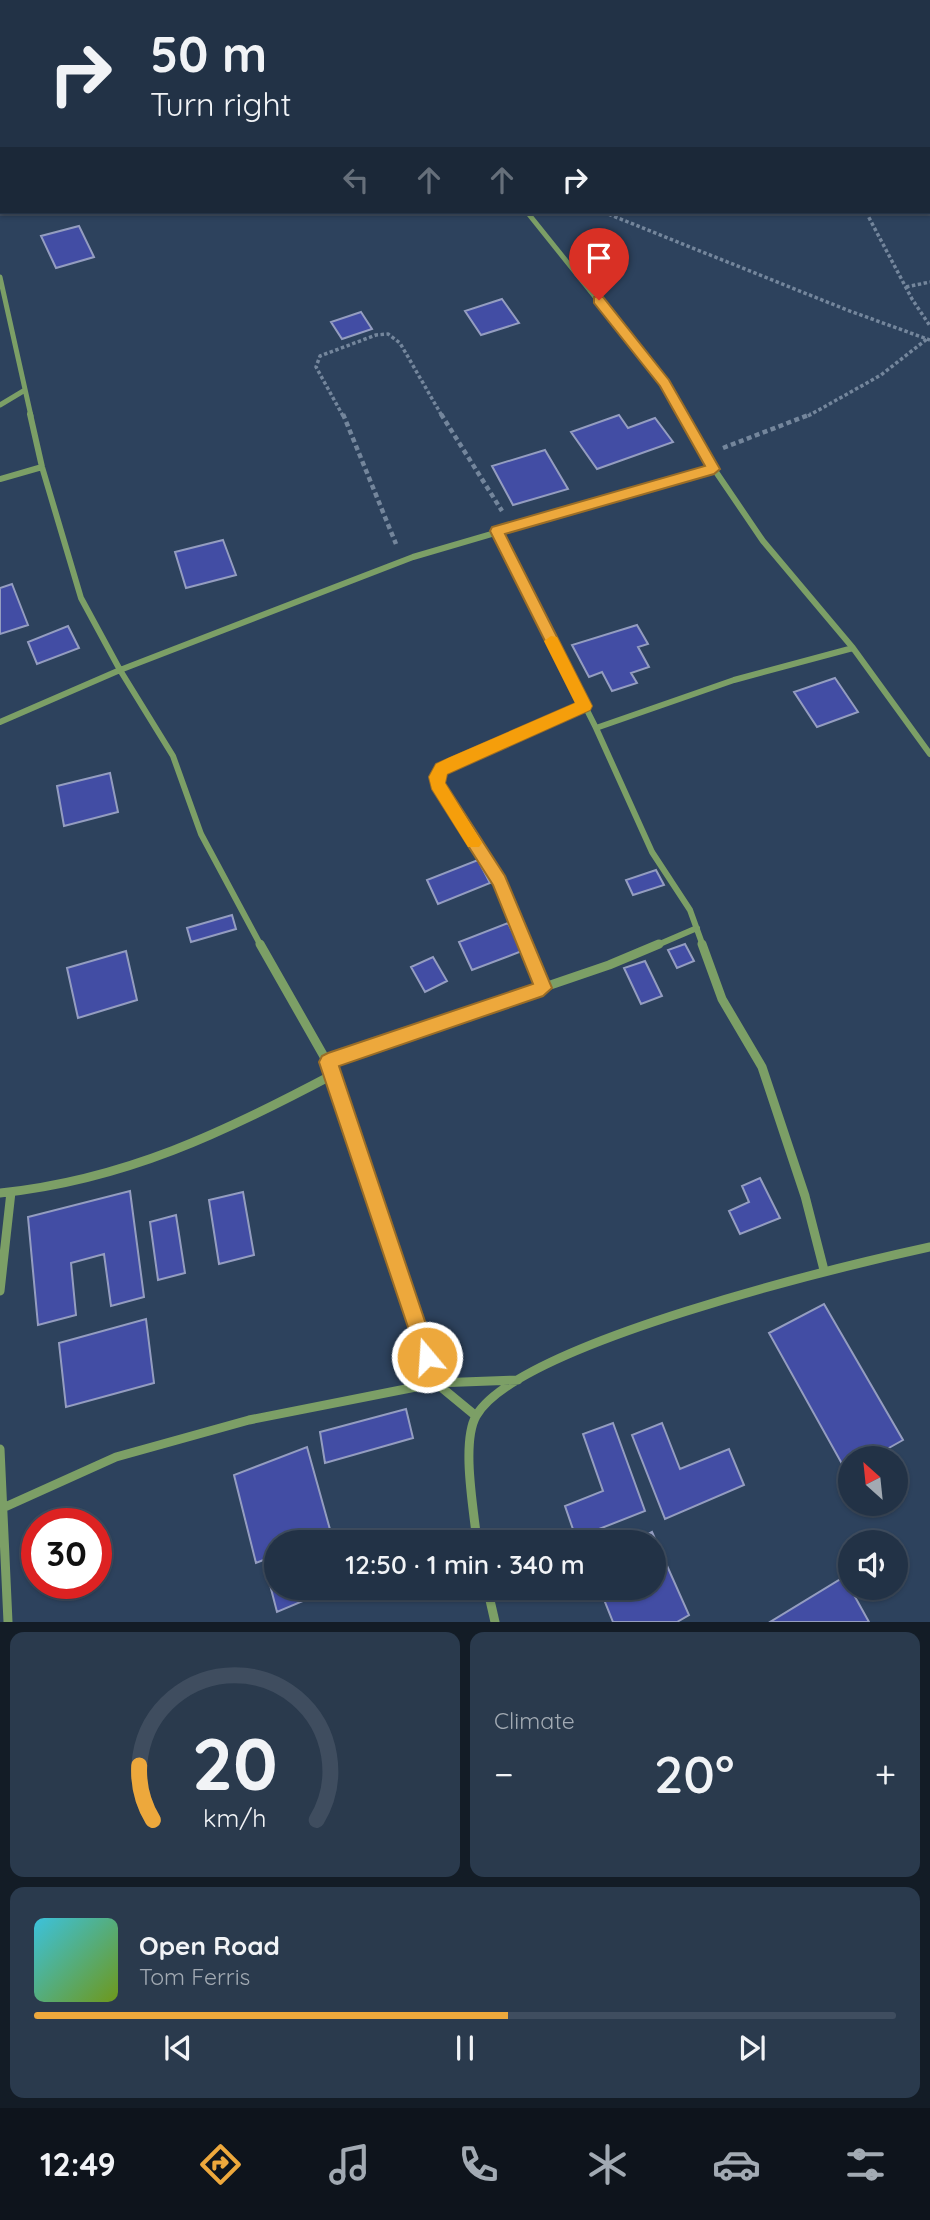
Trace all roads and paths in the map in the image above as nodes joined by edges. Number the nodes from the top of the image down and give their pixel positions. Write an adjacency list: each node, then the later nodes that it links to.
1 (529, 214): 11 (street)
2 (609, 214): 8 (path)
3 (867, 214): 6 (path)
4 (0, 277): 9 (street)
5 (930, 282): 6 (path)
6 (906, 287): 7 (path)
7 (930, 326)
8 (928, 339): 11 (path)
9 (25, 390): 10 (street); 12 (street)
10 (0, 405)
11 (705, 454): 13 (street)
12 (42, 467): 14 (street); 19 (street)
13 (714, 469): 15 (street); 18 (street)
14 (0, 479)
15 (512, 527): 16 (street); 17 (path)
16 (497, 531): 17 (street); 20 (street)
17 (403, 561): 19 (street)
18 (853, 648): 22 (street); 23 (street)
19 (120, 670): 21 (street); 26 (street)
20 (584, 706): 22 (street); 25 (street)
21 (0, 722)
22 (596, 728): 24 (street)
23 (930, 754)
24 (697, 928): 25 (street); 31 (street)
25 (543, 988): 26 (street)
26 (328, 1062): 27 (street)
27 (334, 1074): 28 (street); 34 (street)
28 (11, 1192): 29 (street); 32 (street)
29 (0, 1193)
30 (930, 1247): 31 (street)
31 (824, 1270): 33 (street)
32 (0, 1291)
33 (519, 1380): 34 (street); 35 (street)
34 (436, 1383): 35 (street); 37 (street)
35 (476, 1416): 38 (street)
36 (0, 1449): 37 (street)
37 (5, 1507): 39 (street)
38 (476, 1530)
39 (3, 1540): 41 (street)
40 (489, 1600): 42 (street)
41 (8, 1622)
42 (495, 1622)

